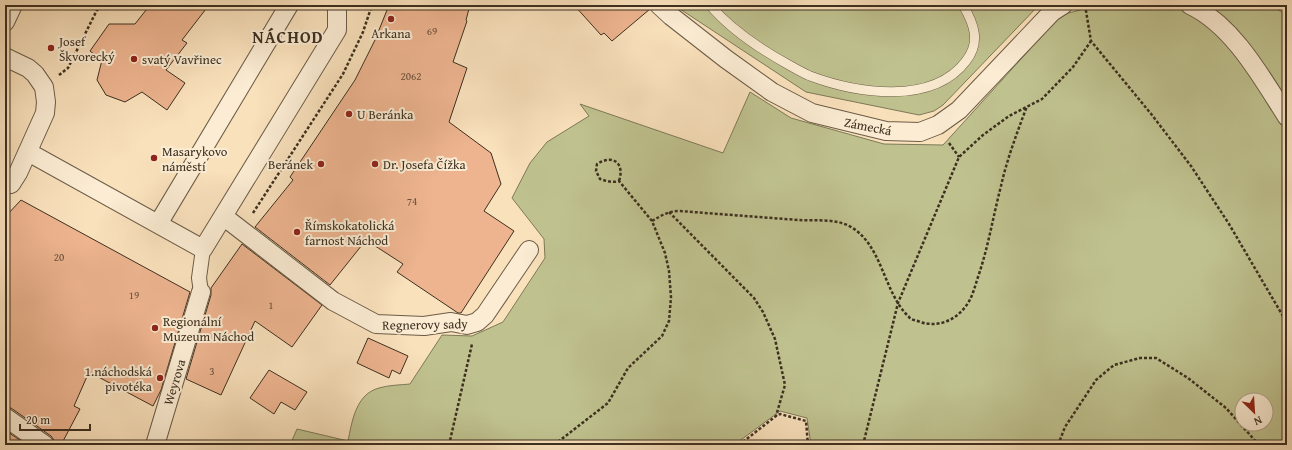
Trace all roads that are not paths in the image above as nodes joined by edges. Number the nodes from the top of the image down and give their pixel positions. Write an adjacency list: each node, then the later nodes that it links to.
1 (13, 5): 9 (street)
2 (289, 5): 15 (street)
3 (337, 5): 14 (street)
4 (659, 5): 7 (street, Zámecká)
5 (710, 5): 6 (lane)
6 (963, 5)
7 (1063, 5)
8 (1190, 5): 11 (street)
9 (5, 22)
10 (5, 57): 12 (street)
11 (1287, 116)
12 (28, 152): 13 (street); 15 (street)
13 (8, 188)
14 (222, 216): 16 (street); 17 (street, Regnerovy sady)
15 (158, 224): 16 (street)
16 (203, 249): 18 (street, Weyrova)
17 (529, 250)
18 (201, 292): 21 (street, Weyrova)
19 (5, 417): 20 (street)
20 (44, 445)
21 (155, 445)

